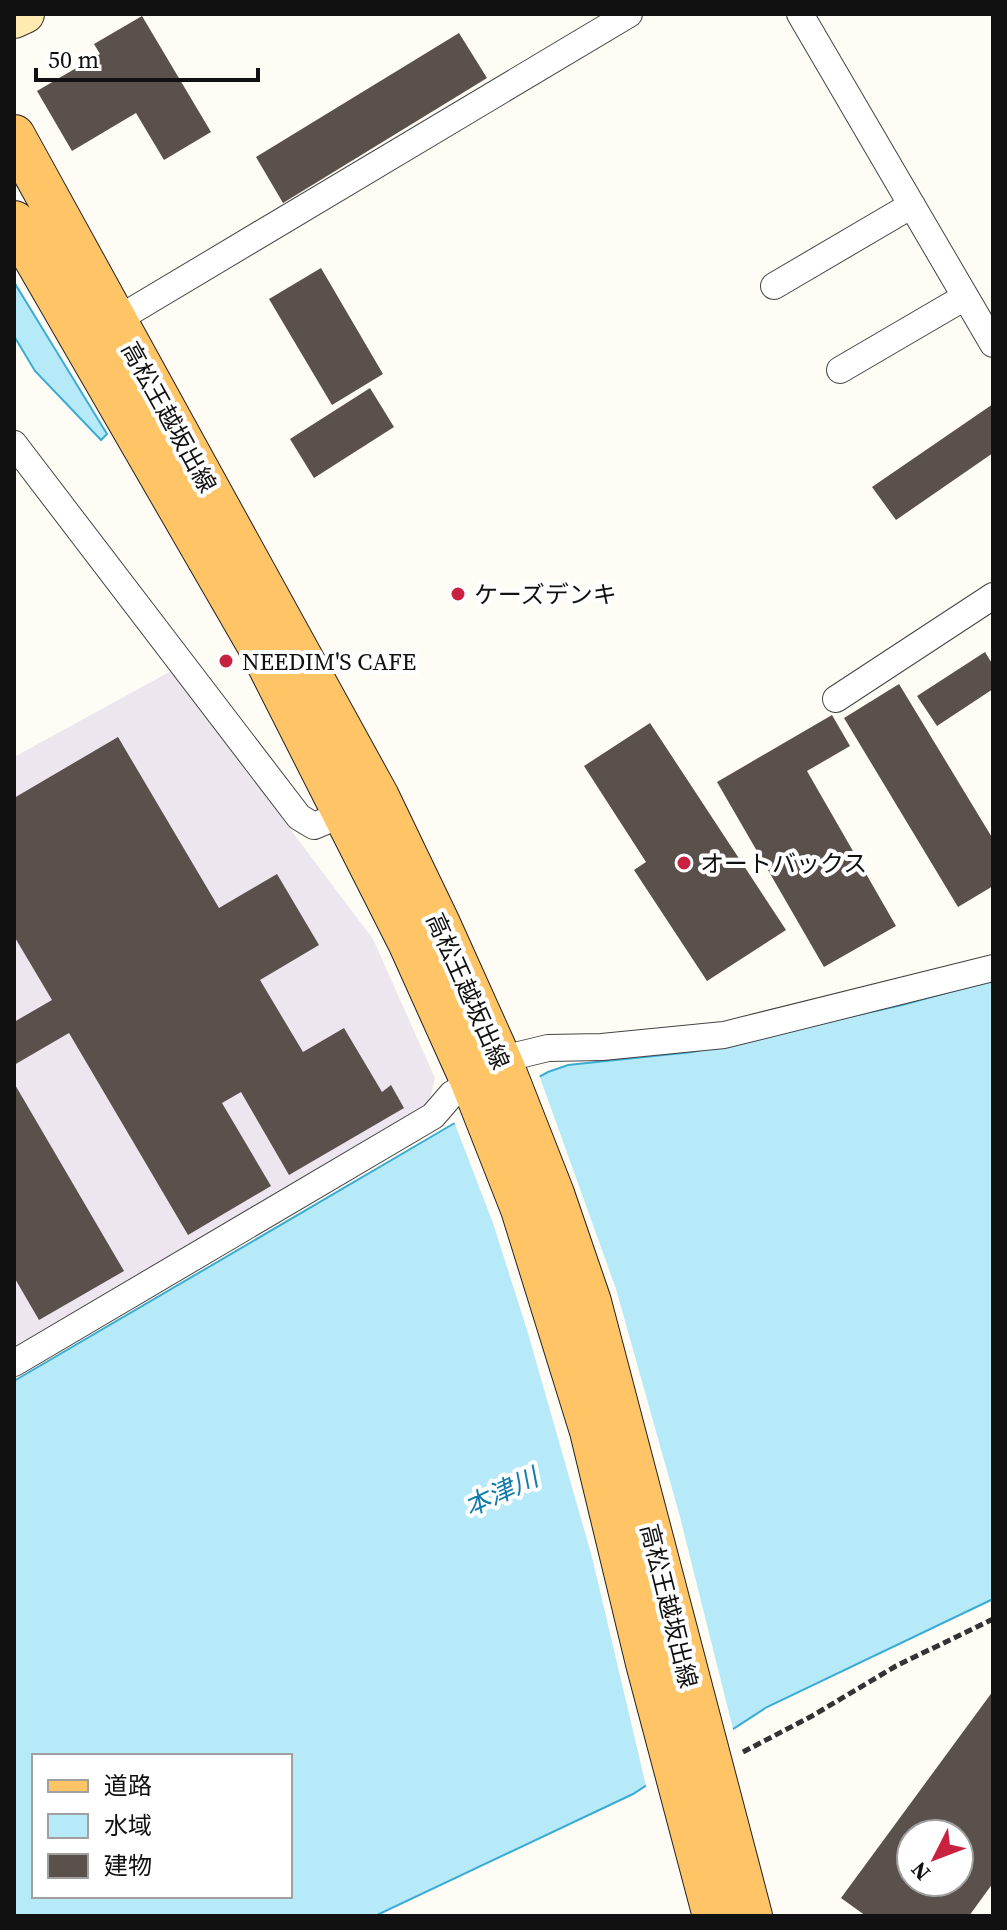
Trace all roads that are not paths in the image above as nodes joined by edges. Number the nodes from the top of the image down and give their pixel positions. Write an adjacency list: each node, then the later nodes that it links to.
1 (25, 14): 4 (street)
2 (629, 14): 10 (street)
3 (800, 14): 6 (street)
4 (14, 19)
5 (14, 136): 10 (main road, 高松王越坂出線)
6 (912, 205): 8 (street); 9 (street)
7 (14, 222): 10 (main road, 高松王越坂出線)
8 (774, 286)
9 (965, 297): 11 (street); 12 (street)
10 (99, 330): 16 (main road, 高松王越坂出線)
11 (993, 344)
12 (840, 370)
13 (14, 444): 16 (street)
14 (993, 596): 15 (street)
15 (836, 699)
16 (361, 806): 18 (main road, 高松王越坂出線)
17 (993, 968): 18 (street)
18 (490, 1081): 19 (street); 20 (main road, 高松王越坂出線)
19 (14, 1363)
20 (707, 1766): 21 (main road, 高松王越坂出線); 22 (main road, 高松王越坂出線)
21 (714, 1916)
22 (751, 1916)

